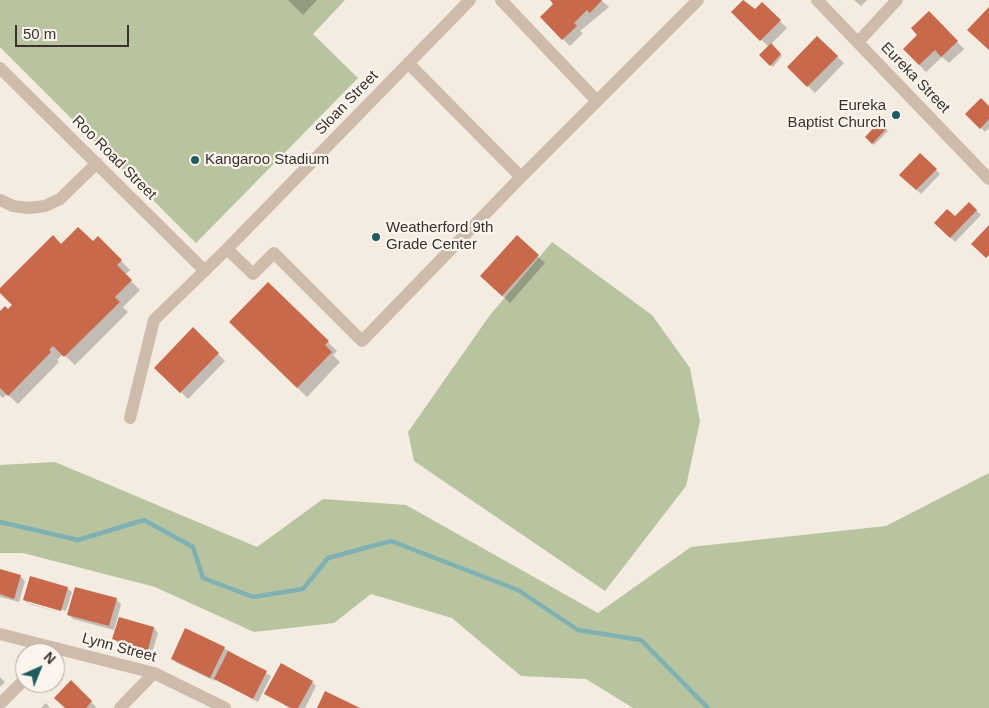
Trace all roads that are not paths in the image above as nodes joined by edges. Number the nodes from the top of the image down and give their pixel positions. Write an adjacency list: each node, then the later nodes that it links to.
1 (470, 0): 7 (street, Sloan Street)
2 (501, 0): 9 (street)
3 (698, 0): 9 (street)
4 (818, 0): 6 (street, Eureka Street)
5 (897, 0): 6 (street)
6 (858, 42): 12 (street, Eureka Street)
7 (408, 63): 11 (street); 14 (street, Sloan Street)
8 (0, 68): 10 (street, Roo Road Street)
9 (597, 101): 11 (street)
10 (97, 163): 13 (street); 15 (street, Roo Road Street)
11 (521, 177): 14 (street)
12 (989, 179)
13 (0, 200)
14 (227, 249): 15 (street, Sloan Street)
15 (206, 271): 16 (street, Sloan Street)
16 (130, 418)
17 (0, 634): 18 (street, Lynn Street)
18 (29, 643)
19 (65, 653): 20 (street, Lynn Street)
20 (154, 673): 23 (street); 24 (street, Lynn Street)
21 (15, 689): 22 (street)
22 (0, 704)
23 (120, 708)
24 (226, 708)

